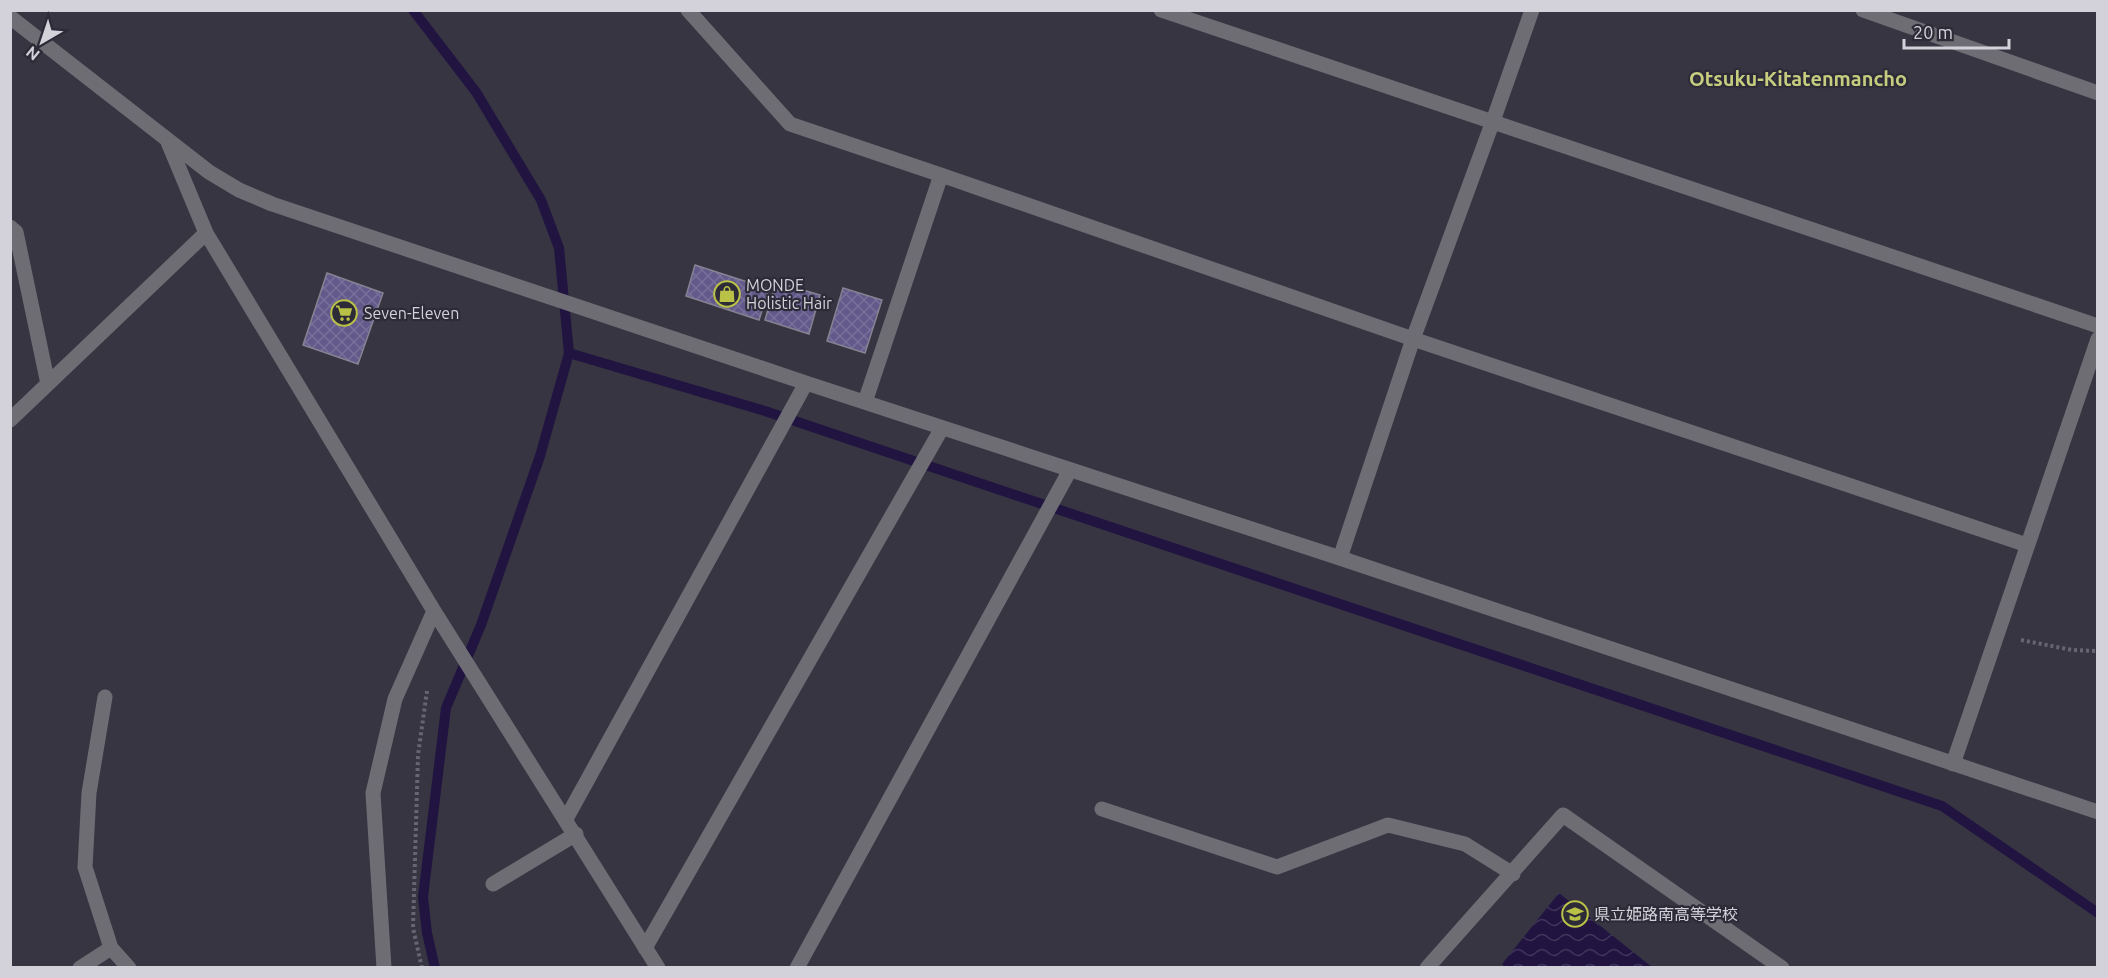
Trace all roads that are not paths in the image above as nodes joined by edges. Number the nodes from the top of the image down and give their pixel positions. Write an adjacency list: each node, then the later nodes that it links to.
1 (688, 10): 9 (street)
2 (1161, 10): 7 (street)
3 (1532, 10): 7 (street)
4 (1863, 10): 6 (street)
5 (10, 17): 8 (street)
6 (2097, 93)
7 (1493, 121): 12 (street); 13 (street)
8 (168, 142): 11 (street); 15 (street)
9 (941, 175): 13 (street); 17 (street)
10 (10, 227): 16 (street)
11 (206, 232): 16 (street); 23 (street)
12 (2097, 326)
13 (1413, 339): 21 (street); 22 (street)
14 (2097, 339): 21 (street)
15 (806, 383): 17 (street); 28 (street)
16 (48, 384): 18 (street)
17 (865, 402): 19 (street)
18 (10, 420)
19 (942, 428): 20 (street); 33 (street)
20 (1070, 470): 22 (street); 38 (street)
21 (2027, 545): 25 (street)
22 (1340, 558): 25 (street)
23 (434, 611): 28 (street); 36 (street)
24 (105, 697): 32 (street)
25 (1953, 764): 27 (street)
26 (1101, 809): 30 (street)
27 (2097, 812)
28 (566, 819): 29 (street)
29 (576, 834): 31 (street); 33 (street)
30 (1513, 874): 39 (street); 40 (street)
31 (493, 884)
32 (111, 948): 34 (street); 35 (street)
33 (645, 948): 37 (street)
34 (80, 968)
35 (129, 968)
36 (384, 968)
37 (657, 968)
38 (797, 968)
39 (1427, 968)
40 (1782, 968)

